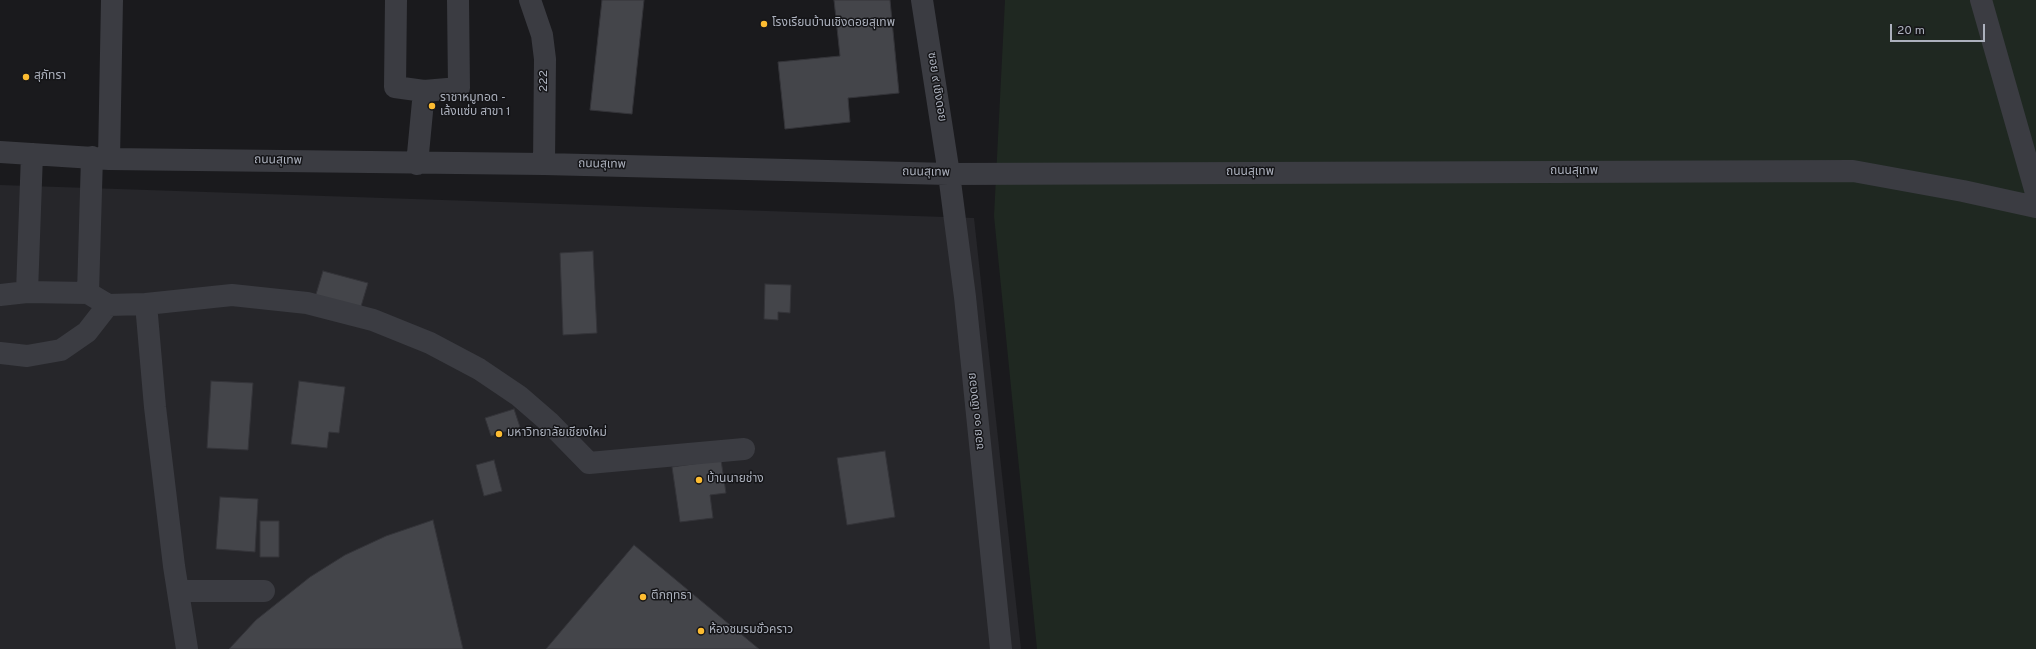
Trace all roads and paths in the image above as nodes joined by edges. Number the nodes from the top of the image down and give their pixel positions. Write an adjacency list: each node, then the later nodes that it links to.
1 (112, 0): 10 (street)
2 (396, 0): 7 (street)
3 (458, 0): 7 (street)
4 (530, 0): 12 (street, 222)
5 (922, 0): 13 (street, ซอย ๙ เชิงดอย)
6 (1981, 0): 14 (street)
7 (424, 91): 11 (street)
8 (0, 152): 9 (street, ถนนสุเทพ)
9 (32, 154): 10 (street, ถนนสุเทพ); 16 (street)
10 (100, 158): 11 (street, ถนนสุเทพ); 17 (street)
11 (417, 164): 12 (street, ถนนสุเทพ)
12 (544, 164): 13 (street, ถนนสุเทพ)
13 (949, 174): 15 (street, ถนนสุเทพ); 26 (street, ซอย ๑๐ เชิงดอย)
14 (2036, 193)
15 (2036, 208)
16 (27, 292): 17 (street); 18 (street)
17 (88, 293): 20 (street)
18 (0, 295)
19 (146, 304): 20 (street); 22 (street); 23 (street)
20 (108, 306): 21 (street)
21 (0, 353)
22 (744, 449)
23 (178, 591): 24 (street); 25 (street)
24 (264, 592)
25 (187, 649)
26 (1001, 649)

